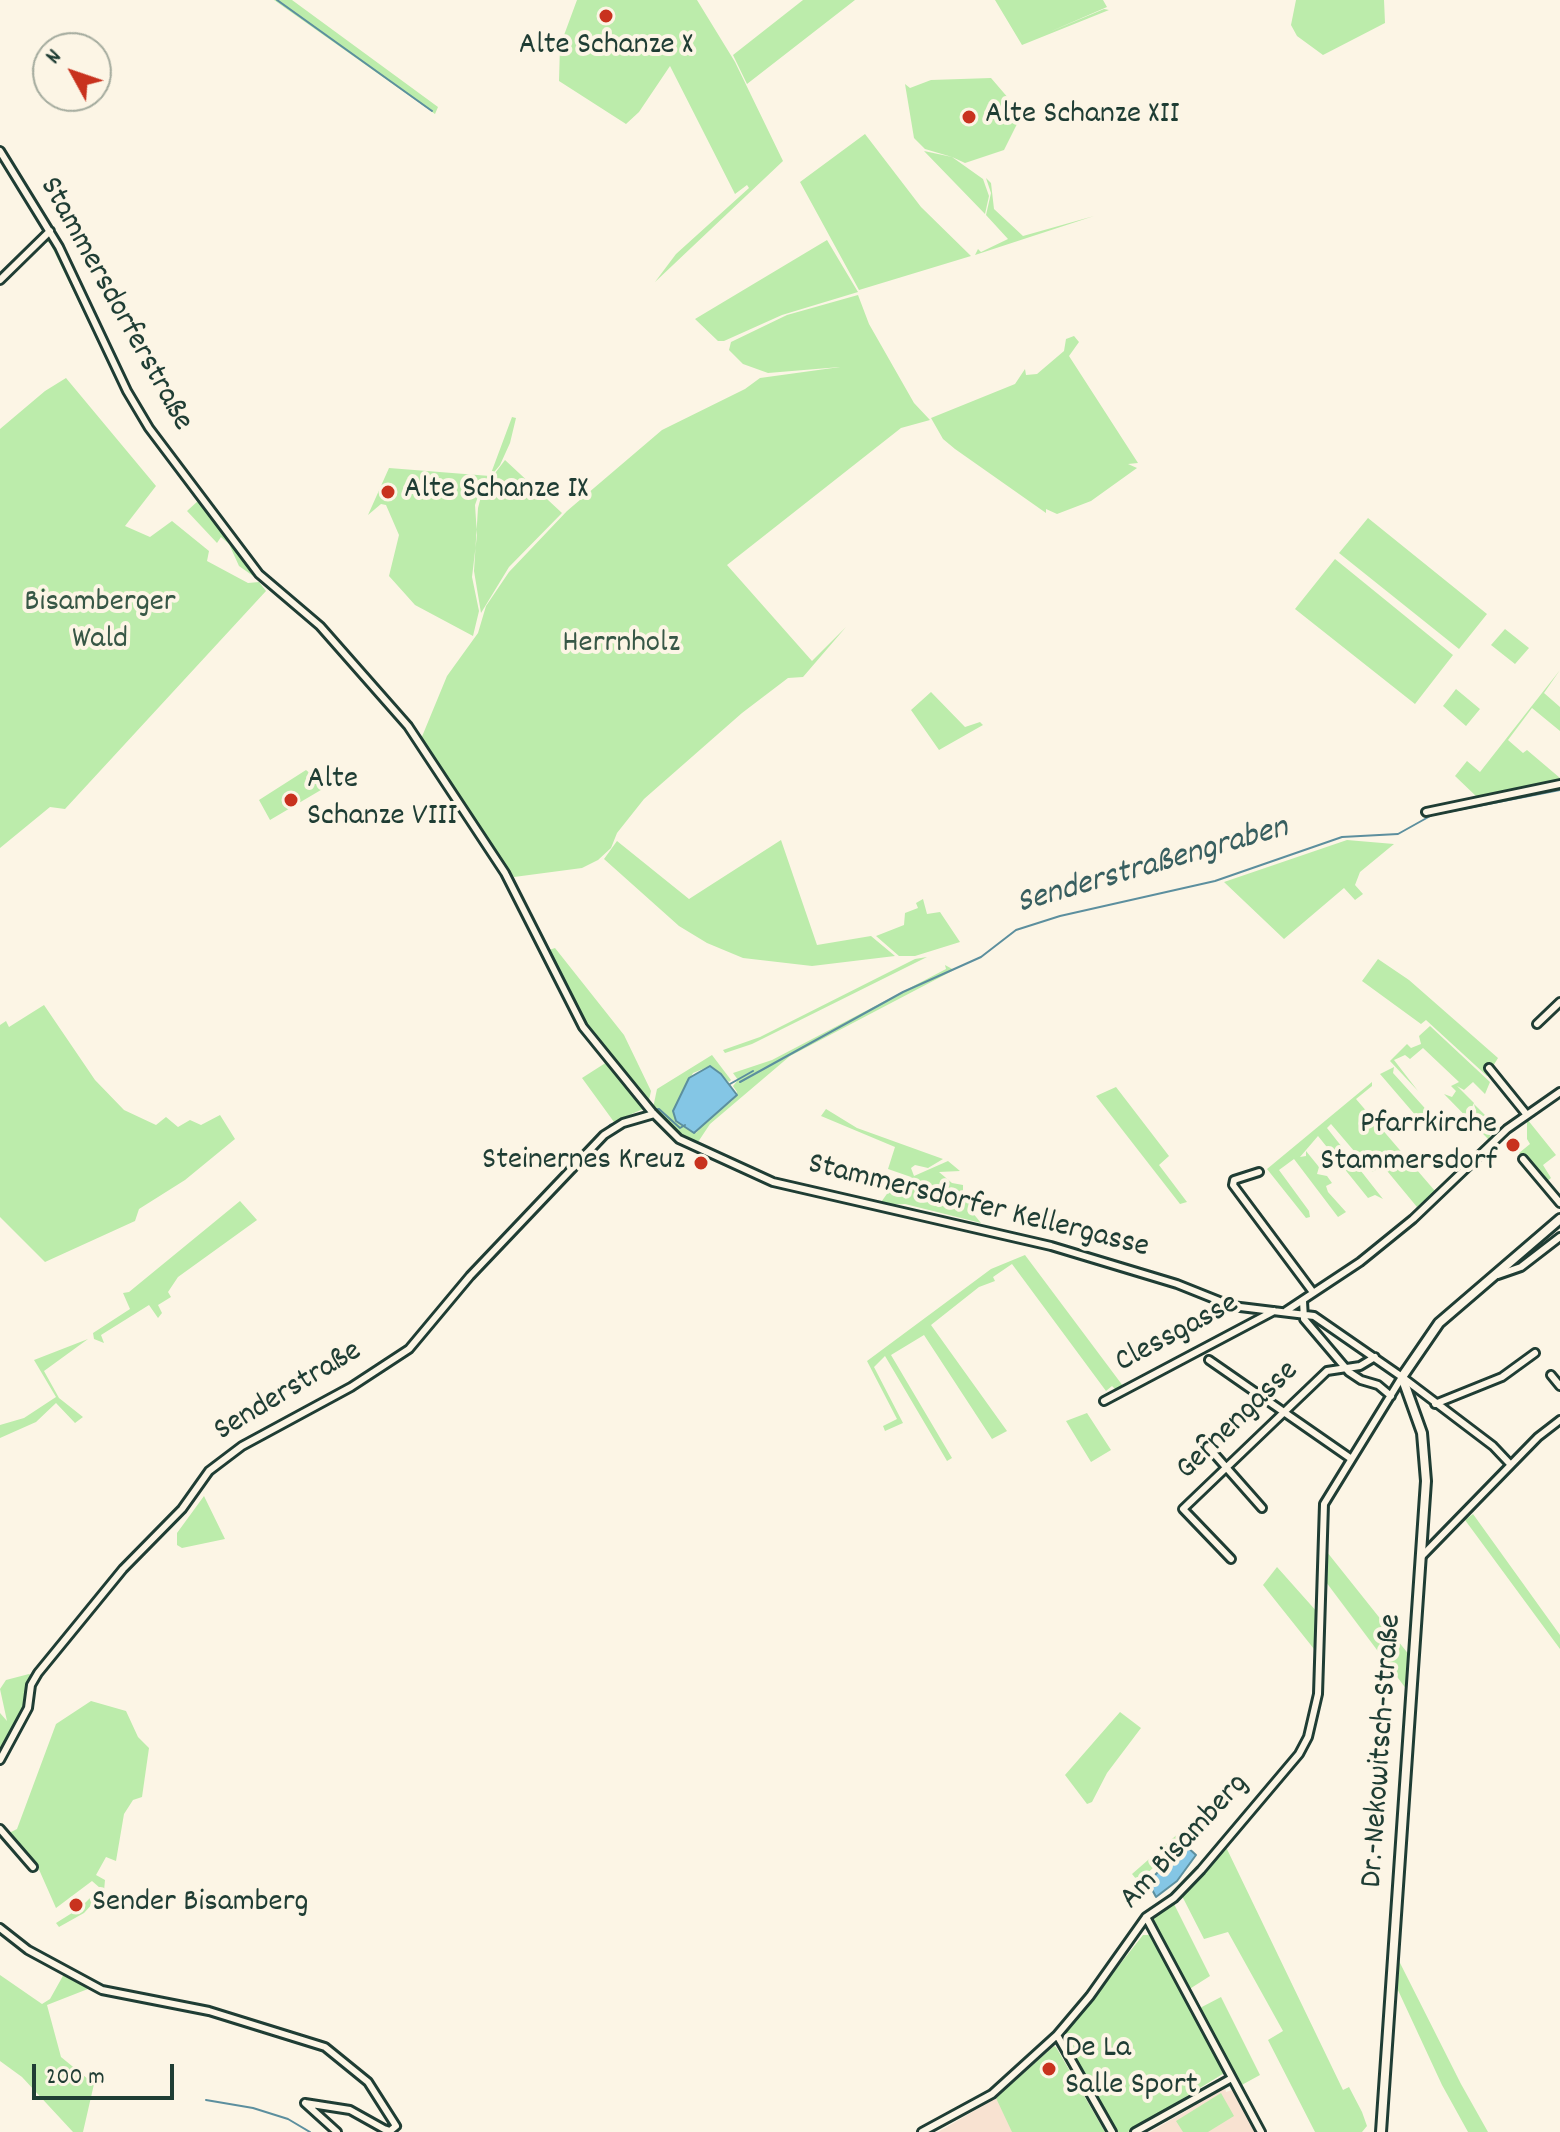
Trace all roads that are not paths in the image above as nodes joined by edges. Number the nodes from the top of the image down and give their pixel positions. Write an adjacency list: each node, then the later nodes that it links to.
1 (0, 151): 2 (street, Stammersdorferstraße)
2 (50, 231): 3 (street); 4 (street, Stammersdorferstraße)
3 (0, 280)
4 (279, 592): 11 (street, Stammersdorfer Kellergasse)
5 (1560, 784): 6 (street)
6 (1426, 812)
7 (1560, 1002): 8 (street)
8 (1537, 1024)
9 (1489, 1068): 12 (street)
10 (1560, 1092): 12 (street, Clessgasse)
11 (651, 1111): 21 (street, Stammersdorfer Kellergasse); 44 (street, Senderstraße)
12 (1527, 1115): 19 (street, Clessgasse)
13 (1523, 1159): 15 (street)
14 (1259, 1172): 19 (street)
15 (1560, 1203)
16 (1560, 1219): 18 (main road)
17 (1560, 1237): 18 (street)
18 (1495, 1277): 29 (main road)
19 (1312, 1291): 20 (street, Clessgasse)
20 (1303, 1301): 22 (street, Clessgasse); 23 (street)
21 (1274, 1311): 22 (street, Stammersdorfer Kellergasse); 32 (street, Clessgasse)
22 (1286, 1311): 23 (street, Stammersdorfer Kellergasse)
23 (1305, 1313): 25 (street); 27 (street)
24 (1535, 1353): 33 (street)
25 (1375, 1357): 27 (street, Gernengasse); 29 (street)
26 (1209, 1360): 34 (street)
27 (1347, 1368): 31 (street); 34 (street, Gernengasse)
28 (1551, 1375): 30 (street)
29 (1402, 1377): 31 (street); 33 (street); 35 (main road, Dr.-Nekowitsch-Straße)
30 (1560, 1386)
31 (1391, 1396): 38 (street)
32 (1104, 1401)
33 (1432, 1402): 35 (street); 39 (street)
34 (1285, 1411): 38 (street); 40 (street, Gernengasse)
35 (1416, 1412): 42 (main road, Dr.-Nekowitsch-Straße)
36 (1560, 1420): 39 (street)
37 (1202, 1440): 40 (street)
38 (1350, 1458): 47 (street, Am Bisamberg)
39 (1510, 1464): 42 (street)
40 (1225, 1469): 41 (street); 43 (street, Gernengasse)
41 (1262, 1508)
42 (1422, 1556): 56 (main road, Dr.-Nekowitsch-Straße)
43 (1231, 1559)
44 (0, 1760)
45 (0, 1829): 46 (street)
46 (33, 1867)
47 (1146, 1917): 49 (street, Am Bisamberg); 50 (street)
48 (0, 1928): 51 (street)
49 (1057, 2035): 52 (street, Am Bisamberg); 53 (street)
50 (1230, 2079): 54 (street); 55 (street)
51 (337, 2132)
52 (922, 2132)
53 (1112, 2132)
54 (1135, 2132)
55 (1261, 2132)
56 (1381, 2132)

